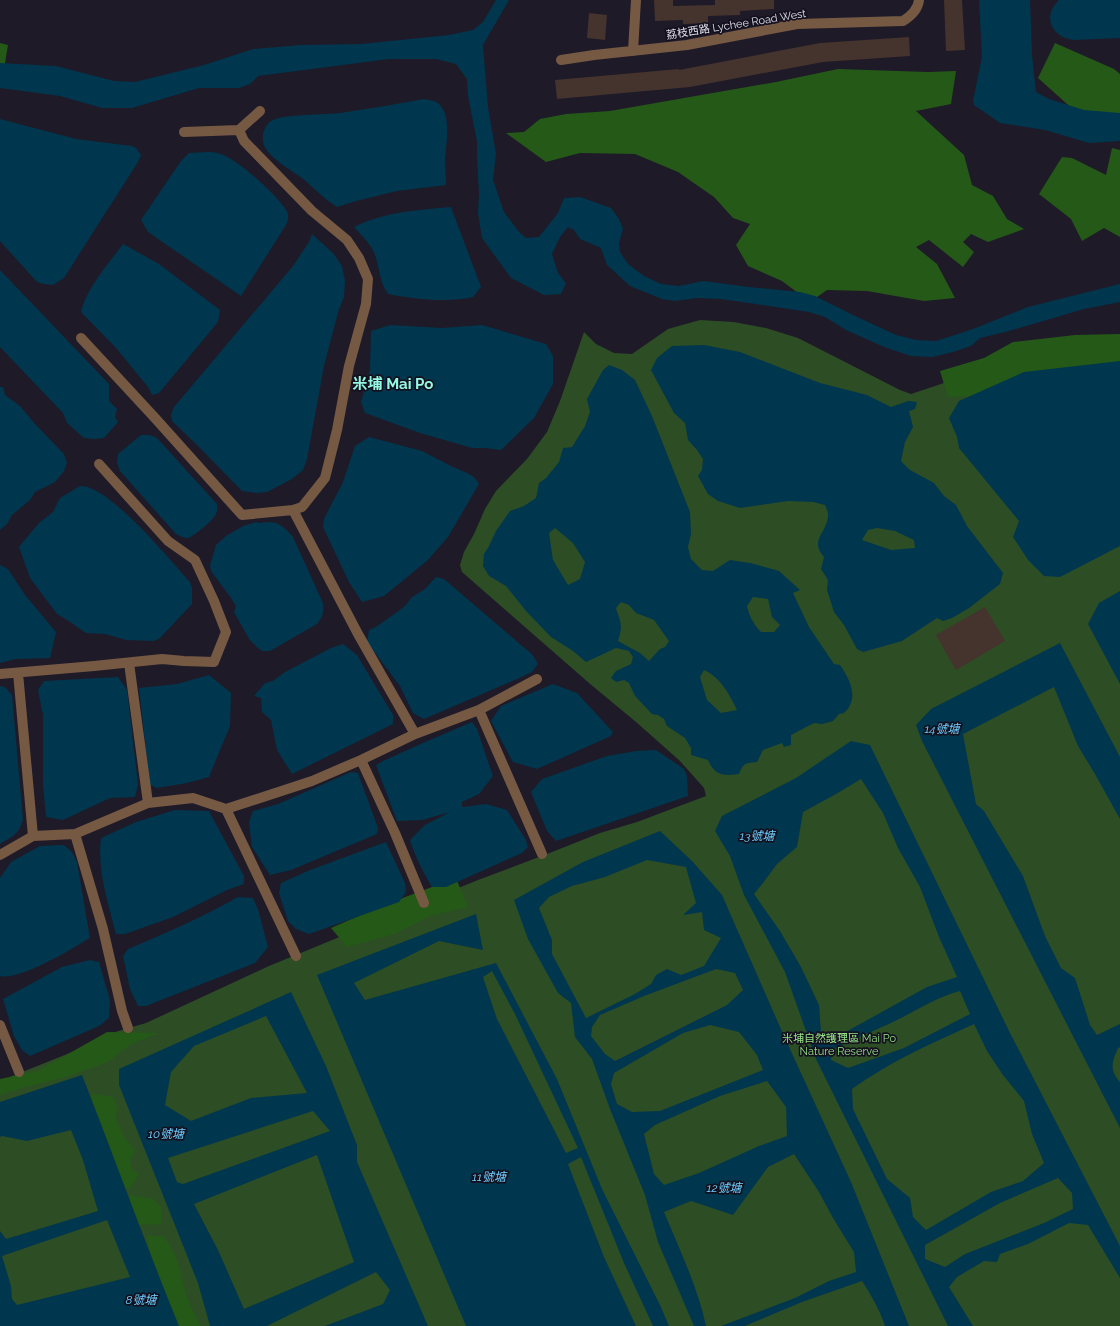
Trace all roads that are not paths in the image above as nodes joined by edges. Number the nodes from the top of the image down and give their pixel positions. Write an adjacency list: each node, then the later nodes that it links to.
1 (636, 0): 3 (street)
2 (919, 0): 3 (street, 荔枝西路 Lychee Road West)
3 (633, 51): 4 (street, 荔枝西路 Lychee Road West)
4 (562, 60)
5 (260, 111): 6 (street)
6 (239, 130): 7 (street); 10 (street)
7 (184, 132)
8 (81, 338): 10 (street)
9 (98, 464): 11 (street)
10 (293, 510): 16 (street)
11 (128, 663): 12 (street); 18 (street)
12 (18, 673): 13 (street); 21 (street)
13 (0, 674)
14 (537, 679): 15 (street)
15 (479, 710): 16 (street); 22 (street)
16 (415, 734): 17 (street)
17 (361, 760): 19 (street); 24 (street)
18 (148, 803): 19 (street); 20 (street)
19 (226, 809): 25 (street)
20 (75, 834): 21 (street); 27 (street)
21 (33, 836): 23 (street)
22 (542, 854)
23 (0, 855)
24 (424, 903)
25 (296, 956)
26 (0, 1025): 28 (street)
27 (128, 1028)
28 (19, 1072)

